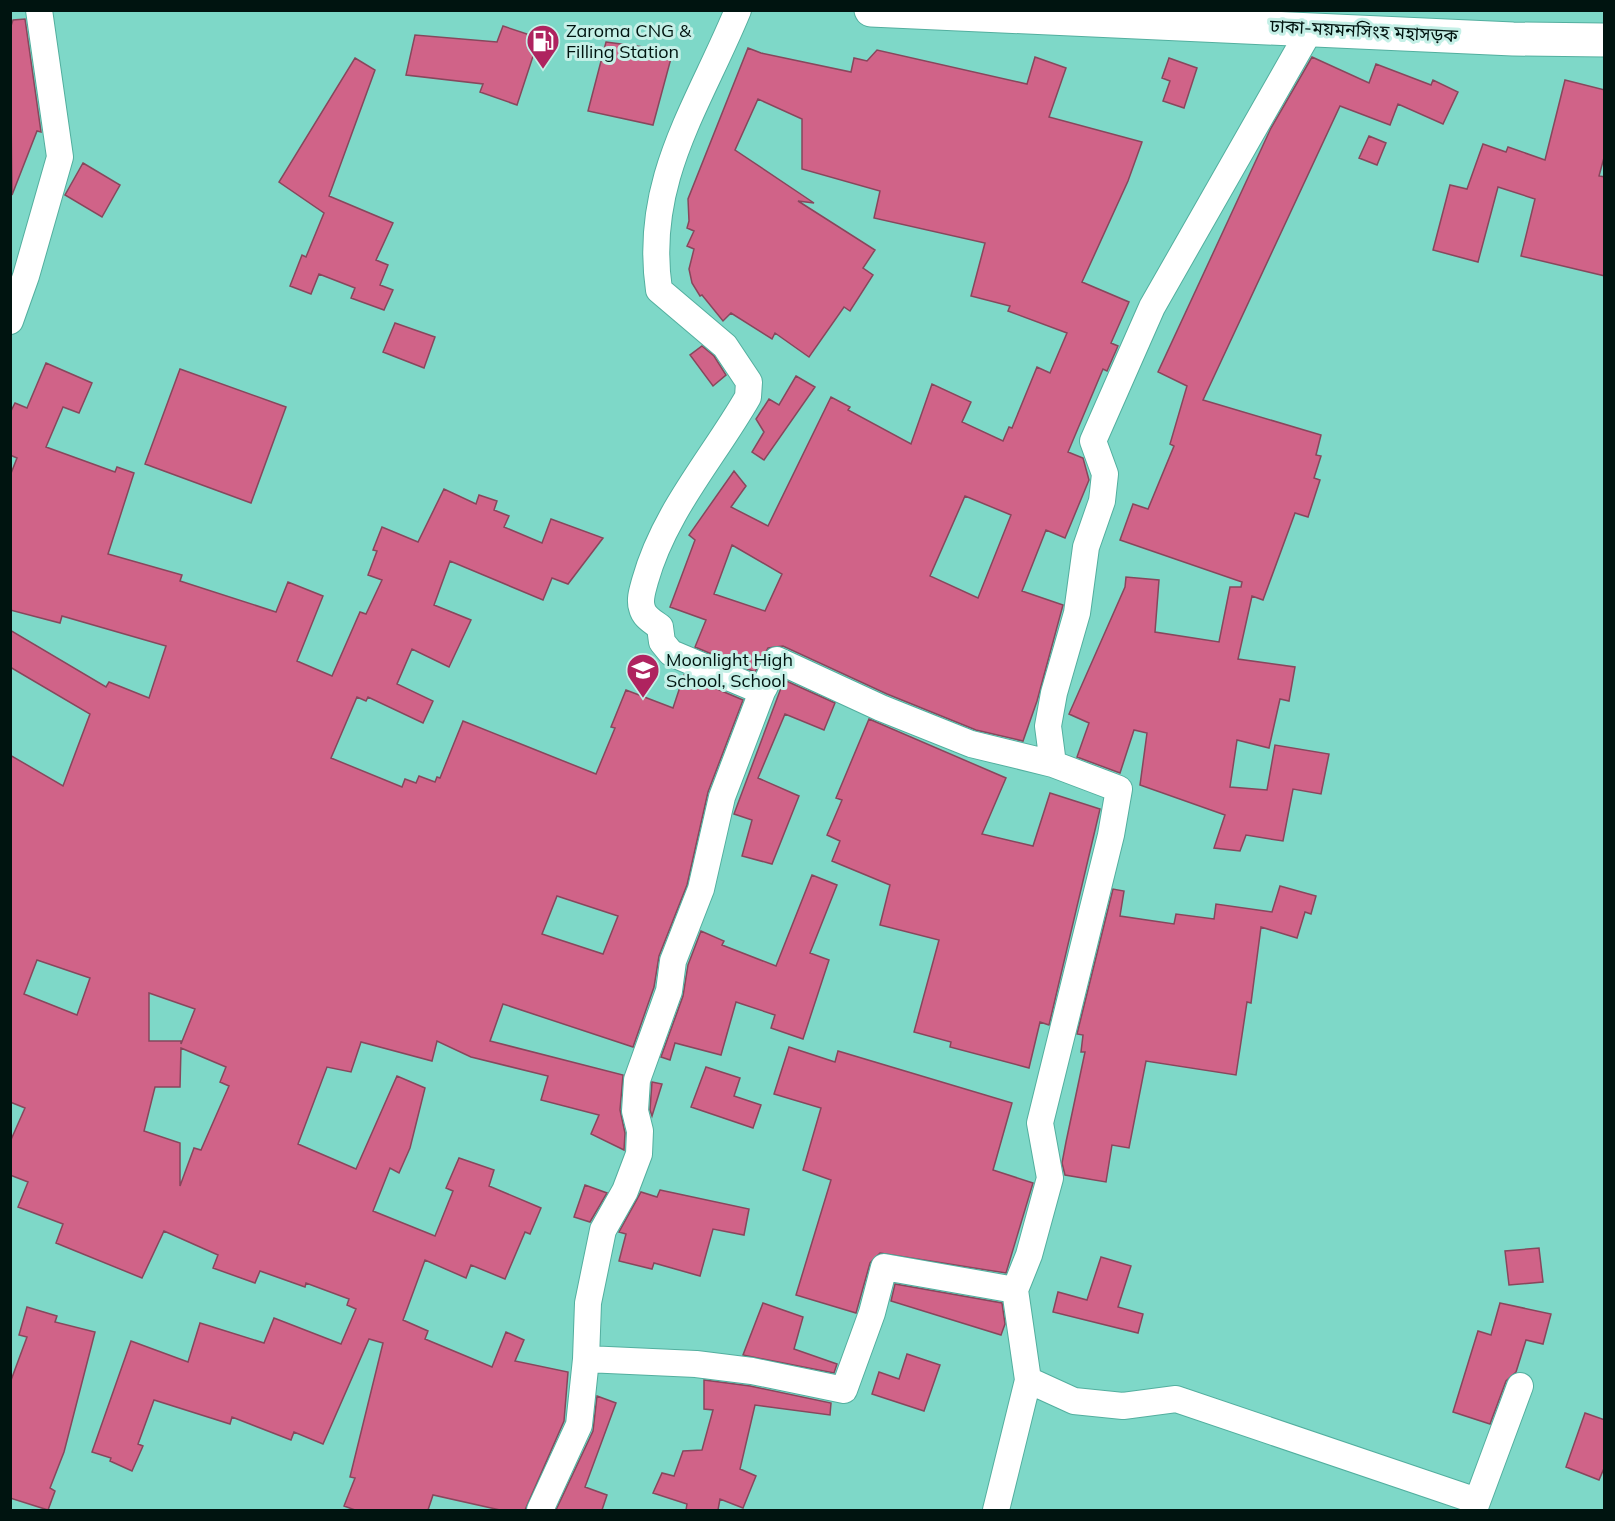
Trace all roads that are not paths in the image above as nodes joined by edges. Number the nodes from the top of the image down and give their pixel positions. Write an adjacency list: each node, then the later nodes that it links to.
1 (39, 10): 6 (street)
2 (738, 10): 7 (street)
3 (872, 10): 4 (highway, ঢাকা-ময়মনসিংহ মহাসড়ক)
4 (1311, 28): 5 (highway, ঢাকা-ময়মনসিংহ মহাসড়ক); 8 (street)
5 (1605, 40)
6 (10, 321)
7 (763, 689): 8 (street); 10 (street)
8 (1053, 764): 9 (street)
9 (1015, 1290): 10 (street); 11 (street)
10 (586, 1359): 14 (street)
11 (1028, 1380): 13 (street); 15 (street)
12 (1520, 1386): 13 (street)
13 (1475, 1506)
14 (540, 1510)
15 (996, 1510)

